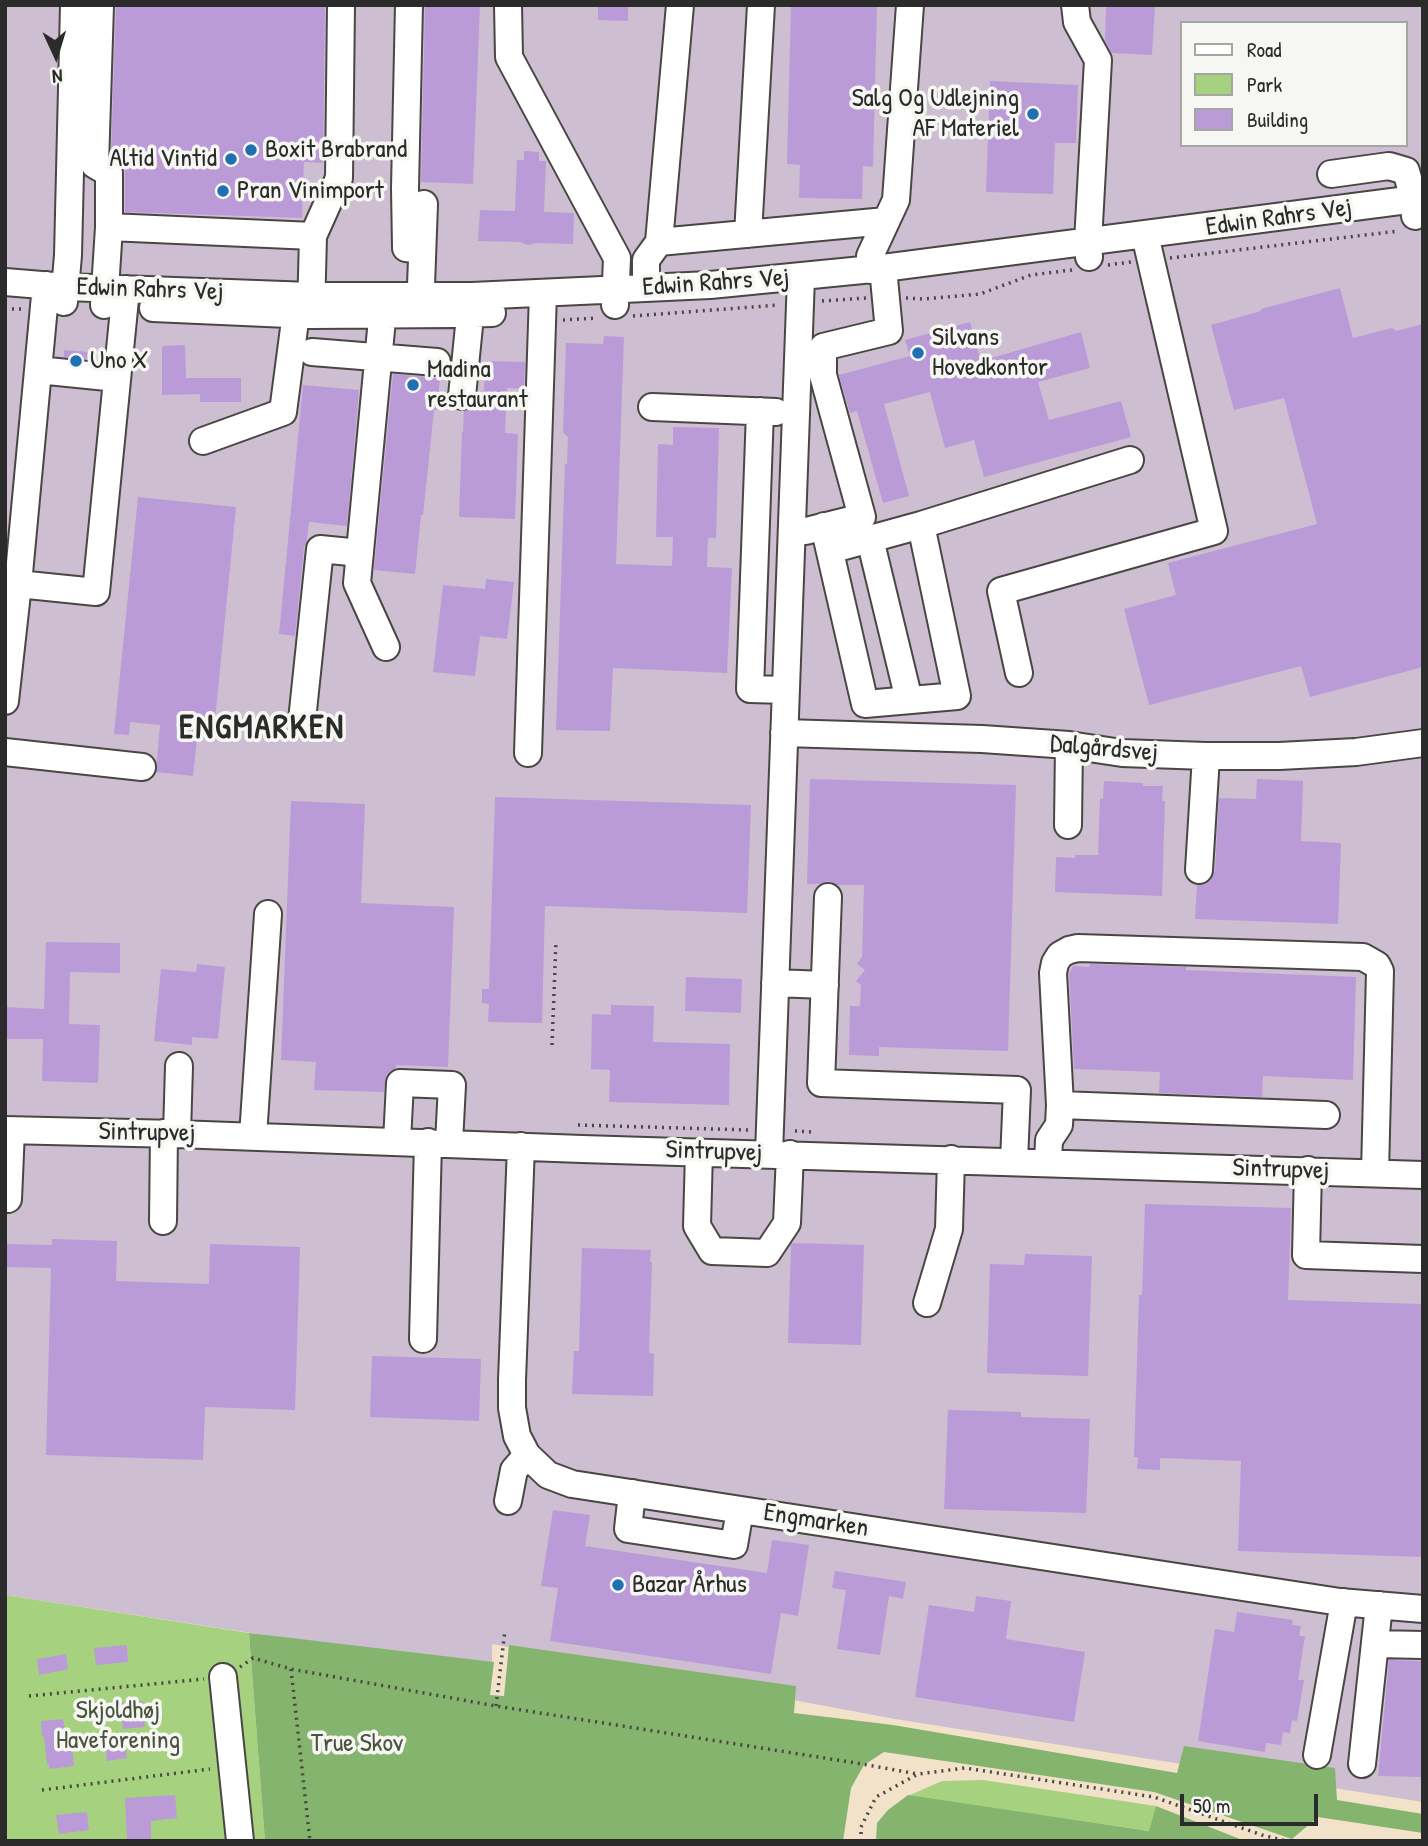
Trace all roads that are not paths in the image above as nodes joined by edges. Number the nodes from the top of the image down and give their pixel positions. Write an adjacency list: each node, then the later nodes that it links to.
1 (75, 5): 25 (street)
2 (100, 5): 14 (street)
3 (341, 5): 16 (street)
4 (409, 5): 19 (street)
5 (508, 5): 27 (street)
6 (680, 5): 17 (street)
7 (761, 5): 15 (street)
8 (910, 5): 13 (street)
9 (1075, 5): 20 (street)
10 (1331, 174): 12 (street)
11 (424, 204): 19 (street)
12 (1418, 208): 18 (street, Edwin Rahrs Vej)
13 (886, 221): 15 (street); 21 (street)
14 (109, 227): 16 (street); 26 (street)
15 (748, 234): 17 (street)
16 (313, 236): 30 (street)
17 (659, 242): 24 (street)
18 (1146, 243): 20 (street, Edwin Rahrs Vej); 52 (street)
19 (422, 250): 33 (street)
20 (1089, 251): 21 (street, Edwin Rahrs Vej)
21 (879, 275): 23 (street, Edwin Rahrs Vej); 47 (street)
22 (5, 282): 25 (street, Edwin Rahrs Vej)
23 (800, 285): 24 (street, Edwin Rahrs Vej); 27 (street, Edwin Rahrs Vej); 42 (street)
24 (646, 288): 27 (street, Edwin Rahrs Vej)
25 (55, 294): 26 (street, Edwin Rahrs Vej); 28 (street, Edwin Rahrs Vej); 37 (street)
26 (115, 297): 30 (street, Edwin Rahrs Vej); 38 (street)
27 (616, 298): 29 (street, Edwin Rahrs Vej)
28 (5, 300)
29 (543, 301): 31 (street, Edwin Rahrs Vej); 61 (street)
30 (304, 305): 32 (street, Edwin Rahrs Vej); 43 (street)
31 (471, 305): 33 (street, Edwin Rahrs Vej); 39 (street)
32 (384, 306): 33 (street, Edwin Rahrs Vej); 35 (street)
33 (420, 306)
34 (312, 352): 35 (street)
35 (379, 356): 36 (street); 49 (street)
36 (437, 362)
37 (38, 370): 38 (street); 50 (street)
38 (117, 378): 50 (street)
39 (462, 396)
40 (652, 407): 41 (street)
41 (760, 411): 42 (street); 53 (street)
42 (795, 413): 46 (street)
43 (203, 441)
44 (1130, 460): 45 (street)
45 (921, 525): 48 (street); 54 (street)
46 (791, 534): 47 (street); 53 (street)
47 (827, 538): 48 (street); 54 (street)
48 (870, 539): 54 (street)
49 (360, 553): 51 (street); 56 (street)
50 (18, 584): 55 (street)
51 (386, 647)
52 (1018, 673)
53 (785, 690): 57 (street)
54 (909, 700)
55 (5, 701)
56 (302, 720)
57 (784, 733): 59 (street, Dalgårdsvej); 68 (street)
58 (1423, 743): 62 (street, Dalgårdsvej)
59 (1069, 745): 62 (street, Dalgårdsvej); 64 (street)
60 (5, 752): 63 (street)
61 (528, 754)
62 (1206, 756): 65 (street)
63 (142, 767)
64 (1068, 825)
65 (1199, 870)
66 (828, 897): 69 (street)
67 (268, 914): 75 (street)
68 (775, 984): 69 (street); 80 (street)
69 (825, 985): 82 (street)
70 (179, 1066): 74 (street)
71 (1060, 1105): 72 (street); 83 (street); 85 (street)
72 (1326, 1115)
73 (8, 1130): 74 (street, Sintrupvej); 87 (street)
74 (170, 1133): 75 (street, Sintrupvej); 88 (street)
75 (253, 1136): 76 (street, Sintrupvej)
76 (397, 1141): 77 (street, Sintrupvej); 77 (street)
77 (439, 1142): 78 (street, Sintrupvej); 91 (street)
78 (521, 1146): 79 (street, Sintrupvej); 92 (street, Engmarken)
79 (699, 1152): 80 (street, Sintrupvej); 80 (street)
80 (780, 1154): 81 (street, Sintrupvej)
81 (951, 1159): 82 (street, Sintrupvej); 90 (street)
82 (1014, 1161): 83 (street, Sintrupvej)
83 (1048, 1162): 84 (street, Sintrupvej)
84 (1308, 1170): 85 (street, Sintrupvej); 89 (street)
85 (1375, 1173): 86 (street, Sintrupvej)
86 (1423, 1175)
87 (5, 1199)
88 (163, 1221)
89 (1423, 1259)
90 (927, 1303)
91 (423, 1339)
92 (527, 1455): 93 (street, Engmarken); 94 (street)
93 (632, 1493): 95 (street, Engmarken); 95 (street)
94 (508, 1501)
95 (740, 1510): 96 (street, Engmarken)
96 (1344, 1602): 97 (street, Engmarken); 102 (street)
97 (1379, 1605): 98 (street, Engmarken); 99 (street)
98 (1423, 1609)
99 (1375, 1643): 100 (street); 103 (street)
100 (1423, 1645)
101 (223, 1677): 104 (street)
102 (1317, 1755)
103 (1362, 1764)
104 (240, 1841)

